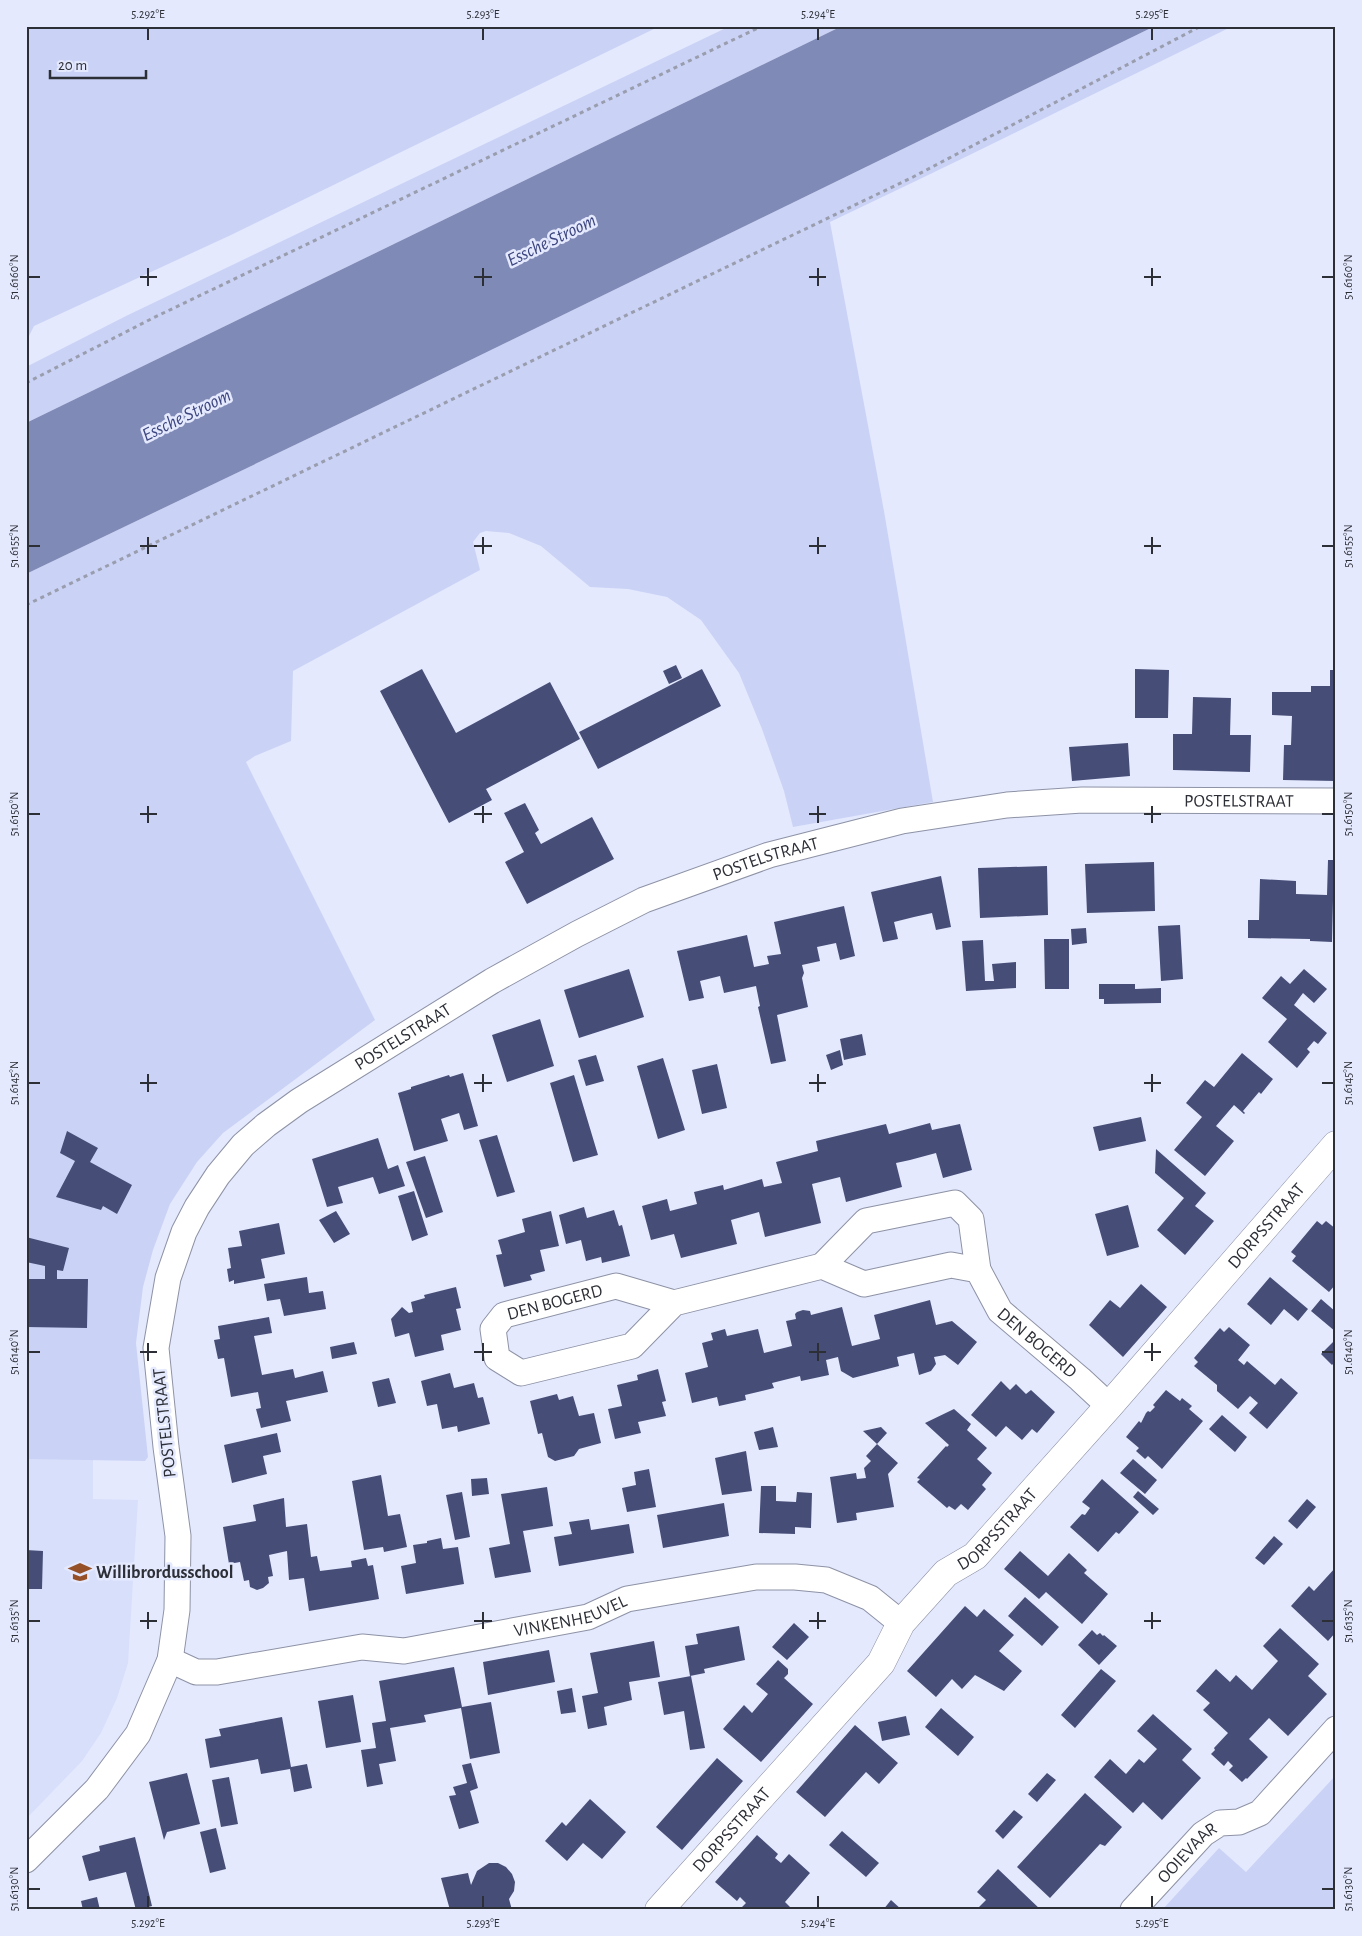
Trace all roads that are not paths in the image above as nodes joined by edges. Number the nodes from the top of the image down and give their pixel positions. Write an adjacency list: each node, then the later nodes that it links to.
1 (1336, 801): 8 (street, POSTELSTRAAT)
2 (1336, 1145): 6 (street, DORPSSTRAAT)
3 (822, 1266): 4 (street); 4 (street, DEN BOGERD); 5 (street)
4 (978, 1270): 6 (street, DEN BOGERD)
5 (674, 1303): 5 (street, DEN BOGERD)
6 (1109, 1406): 7 (street, DORPSSTRAAT)
7 (901, 1623): 8 (street, VINKENHEUVEL); 11 (street, DORPSSTRAAT)
8 (170, 1660): 10 (street, POSTELSTRAAT)
9 (1336, 1729): 12 (street, OOIEVAAR)
10 (26, 1860)
11 (659, 1910)
12 (1133, 1910)

